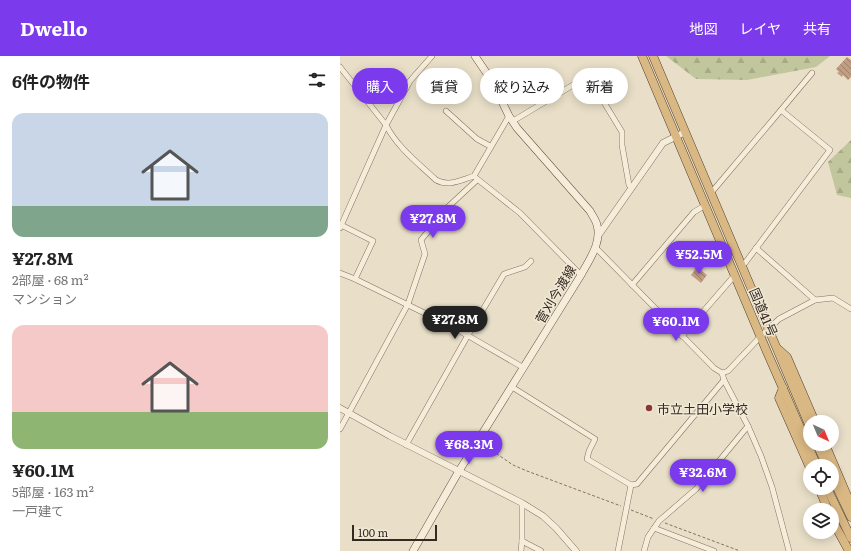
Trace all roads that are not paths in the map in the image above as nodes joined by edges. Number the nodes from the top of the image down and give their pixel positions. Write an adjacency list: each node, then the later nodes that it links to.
1 (432, 56): 10 (street)
2 (475, 56): 9 (main road, 菅刈今渡線)
3 (642, 56): 12 (highway, 国道41号)
4 (653, 56): 11 (highway, 国道41号)
5 (340, 67): 10 (street)
6 (812, 73): 7 (street)
7 (781, 110): 16 (street); 22 (street)
8 (446, 111): 13 (street)
9 (511, 118): 13 (street); 15 (street); 20 (main road, 菅刈今渡線)
10 (386, 125): 14 (street); 18 (street)
11 (685, 132): 12 (street); 16 (highway, 国道41号)
12 (676, 136): 15 (street); 17 (highway, 国道41号)
13 (490, 146): 14 (street)
14 (476, 178): 26 (street); 31 (street)
15 (632, 188): 20 (street)
16 (711, 193): 24 (highway, 国道41号)
17 (706, 205): 27 (highway, 国道41号); 29 (street)
18 (342, 218): 19 (street)
19 (341, 226): 28 (street)
20 (598, 236): 21 (main road, 菅刈今渡線)
21 (596, 248): 26 (main road, 菅刈今渡線); 29 (street)
22 (756, 248): 24 (street); 30 (street)
23 (531, 261): 34 (street)
24 (742, 267): 33 (highway, 国道41号)
25 (340, 273): 28 (street)
26 (581, 275): 38 (main road, 菅刈今渡線)
27 (735, 275): 35 (street); 36 (highway, 国道41号)
28 (355, 279): 31 (street)
29 (632, 284): 35 (street)
30 (815, 300): 32 (street); 33 (street)
31 (408, 304): 34 (street); 44 (street)
32 (851, 309)
33 (768, 329): 36 (street); 37 (highway, 国道41号)
34 (468, 335): 38 (street); 49 (street)
35 (682, 336): 39 (street)
36 (761, 336): 39 (street); 42 (highway, 国道41号)
37 (776, 348): 45 (highway, 国道41号); 46 (highway)
38 (524, 368): 41 (main road, 菅刈今渡線)
39 (722, 373): 40 (street)
40 (724, 380): 47 (street); 54 (street)
41 (512, 387): 53 (main road, 菅刈今渡線); 54 (street)
42 (783, 388): 51 (highway); 52 (highway, 国道41号)
43 (340, 408): 44 (street)
44 (350, 413): 48 (street); 49 (street)
45 (805, 415)
46 (812, 415)
47 (748, 426): 60 (street); 71 (street)
48 (340, 429)
49 (406, 445): 53 (street)
50 (827, 451): 58 (highway)
51 (806, 459)
52 (814, 459)
53 (460, 471): 57 (street); 64 (main road, 菅刈今渡線)
54 (631, 485): 68 (street)
55 (839, 492): 59 (highway)
56 (830, 495): 62 (highway)
57 (522, 503): 63 (street); 67 (street)
58 (851, 506)
59 (851, 517)
60 (654, 528): 69 (street); 70 (street)
61 (839, 533): 72 (highway)
62 (851, 538)
63 (522, 541): 65 (street); 66 (street)
64 (413, 551)
65 (521, 551)
66 (541, 551)
67 (576, 551)
68 (618, 551)
69 (644, 551)
70 (714, 551)
71 (788, 551)
72 (849, 551)

